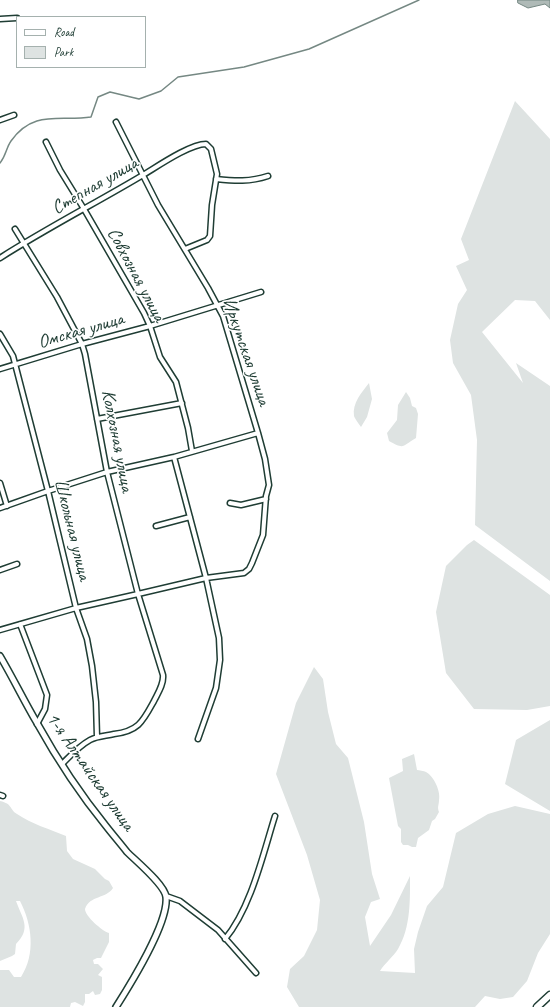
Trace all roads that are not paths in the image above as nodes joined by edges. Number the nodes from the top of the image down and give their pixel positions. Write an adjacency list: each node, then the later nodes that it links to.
1 (16, 18): 2 (street)
2 (0, 19)
3 (14, 115): 4 (street)
4 (0, 120)
5 (116, 122): 7 (street, Иркутская улица)
6 (46, 142): 10 (street, Совхозная улица)
7 (144, 174): 9 (street, Степная улица); 10 (street, Степная улица); 13 (street, Иркутская улица)
8 (268, 176): 9 (street)
9 (216, 179): 13 (street)
10 (84, 209): 12 (street, Степная улица); 17 (street, Совхозная улица)
11 (15, 229): 12 (street, Колхозная улица)
12 (24, 243): 14 (street, Степная улица); 19 (street, Колхозная улица)
13 (185, 250): 16 (street, Иркутская улица)
14 (0, 258)
15 (261, 292): 16 (street, Омская улица)
16 (217, 305): 17 (street, Омская улица); 24 (street, Иркутская улица)
17 (150, 326): 19 (street, Омская улица); 22 (street, Совхозная улица)
18 (0, 334): 20 (street, Школьная улица)
19 (82, 344): 20 (street, Омская улица); 23 (street, Колхозная улица)
20 (15, 365): 21 (street, Омская улица); 29 (street, Школьная улица)
21 (0, 369)
22 (182, 403): 23 (street); 25 (street, Совхозная улица)
23 (98, 419): 27 (street, Колхозная улица)
24 (258, 433): 25 (street); 30 (street, Иркутская улица)
25 (192, 451): 26 (street)
26 (174, 456): 27 (street); 34 (street)
27 (107, 472): 29 (street); 39 (street, Колхозная улица)
28 (0, 483): 32 (street)
29 (48, 491): 32 (street); 40 (street, Школьная улица)
30 (266, 499): 31 (street); 38 (street, Иркутская улица)
31 (230, 503)
32 (7, 506): 33 (street)
33 (0, 508)
34 (190, 517): 35 (street); 38 (street)
35 (156, 526)
36 (17, 564): 37 (street)
37 (0, 570)
38 (206, 578): 39 (street); 46 (street)
39 (138, 594): 40 (street); 45 (street, Колхозная улица)
40 (76, 608): 41 (street); 45 (street, Школьная улица)
41 (20, 624): 42 (street); 44 (street)
42 (0, 630)
43 (0, 656): 44 (street, 1-я Алтайская улица)
44 (37, 724): 47 (street, 1-я Алтайская улица)
45 (97, 737): 47 (street)
46 (198, 739)
47 (62, 764): 49 (street, 1-я Алтайская улица)
48 (275, 816): 50 (street)
49 (166, 896): 50 (street, 1-я Алтайская улица); 53 (street)
50 (226, 939): 51 (street, 1-я Алтайская улица)
51 (256, 973)
52 (550, 995): 54 (main road)
53 (116, 1007)
54 (537, 1007)

